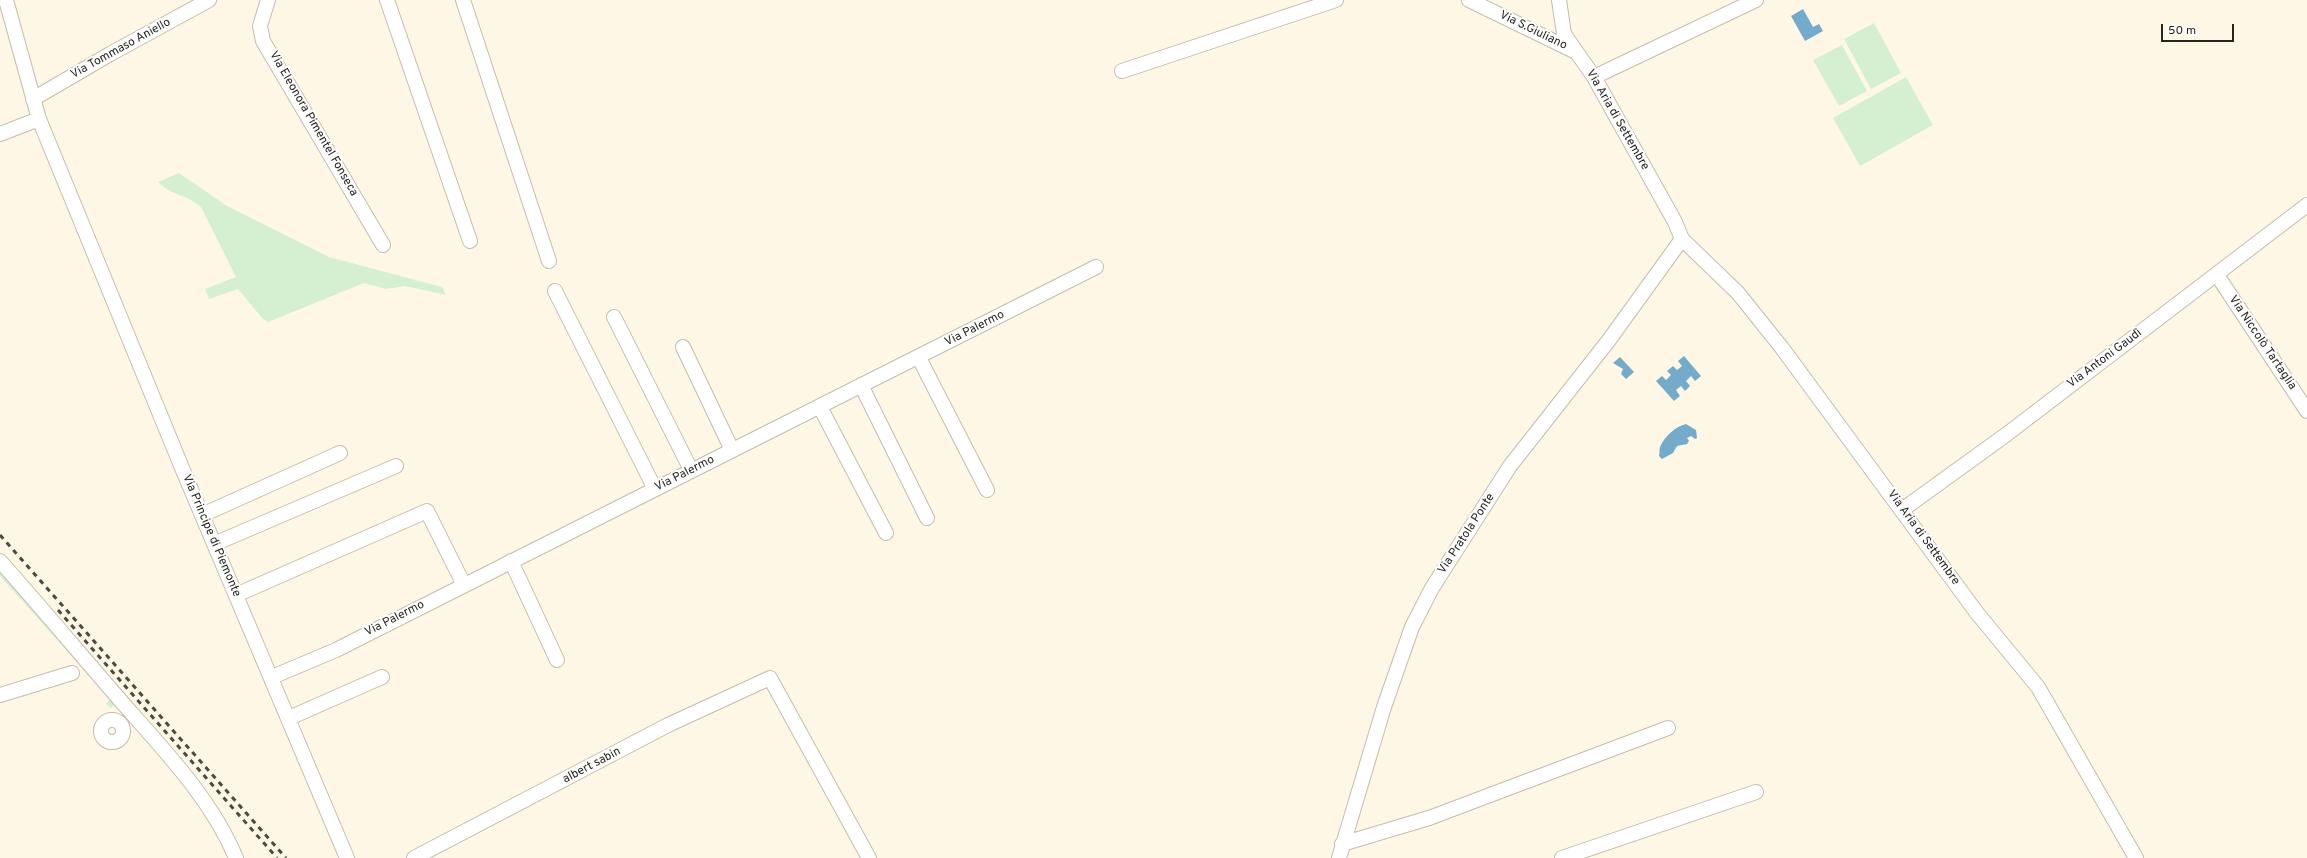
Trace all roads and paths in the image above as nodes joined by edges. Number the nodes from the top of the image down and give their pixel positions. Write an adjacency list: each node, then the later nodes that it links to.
1 (6, 0): 13 (street, Via Principe di Piemonte)
2 (209, 0): 13 (street, Via Tommaso Aniello)
3 (268, 0): 19 (street, Via Eleonora Pimentel Fonseca)
4 (387, 0): 18 (street)
5 (463, 0): 20 (street)
6 (1336, 0): 11 (street)
7 (1470, 0): 10 (street, Via S.Giuliano)
8 (1559, 0): 10 (street, Via Aria di Settembre)
9 (1756, 0): 12 (street)
10 (1575, 51): 12 (street, Via Aria di Settembre)
11 (1122, 71)
12 (1594, 77): 17 (street, Via Aria di Settembre)
13 (33, 99): 14 (street, Via Principe di Piemonte)
14 (39, 119): 15 (street); 37 (street, Via Principe di Piemonte)
15 (0, 134)
16 (2307, 205): 22 (street, Via Antoni Gaudì)
17 (1682, 238): 36 (street, Via Aria di Settembre); 55 (street, Via Pratola Ponte)
18 (470, 242)
19 (383, 245)
20 (549, 260)
21 (1096, 267): 26 (street, Via Palermo)
22 (2217, 275): 29 (street, Via Niccolò Tartaglia); 36 (street, Via Antoni Gaudì)
23 (554, 291): 34 (street)
24 (614, 317): 33 (street)
25 (683, 347): 30 (street)
26 (918, 358): 27 (street, Via Palermo); 35 (street)
27 (862, 385): 28 (street, Via Palermo); 38 (street)
28 (820, 407): 30 (street, Via Palermo); 39 (street)
29 (2307, 411)
30 (732, 450): 33 (street, Via Palermo)
31 (340, 453): 37 (street)
32 (396, 466): 40 (street)
33 (691, 470): 34 (street, Via Palermo)
34 (654, 489): 42 (street, Via Palermo)
35 (987, 490)
36 (1902, 510): 61 (street, Via Aria di Settembre)
37 (202, 516): 40 (street, Via Principe di Piemonte)
38 (927, 518)
39 (886, 533)
40 (214, 544): 44 (street, Via Principe di Piemonte)
41 (0, 561): 51 (street)
42 (511, 561): 43 (street, Via Palermo); 45 (street)
43 (464, 584): 44 (street); 47 (street, Via Palermo)
44 (236, 595): 47 (street, Via Principe di Piemonte)
45 (557, 660)
46 (72, 673): 49 (street)
47 (272, 677): 50 (street, Via Principe di Piemonte)
48 (382, 677): 50 (street)
49 (0, 695)
50 (289, 718): 57 (street, Via Principe di Piemonte)
51 (139, 720): 52 (street); 56 (street)
52 (123, 728)
53 (1668, 728): 55 (street)
54 (1756, 792): 60 (street)
55 (1341, 851)
56 (236, 858)
57 (347, 858)
58 (414, 858): 59 (street, albert sabin)
59 (869, 858)
60 (1562, 858)
61 (2136, 858)

